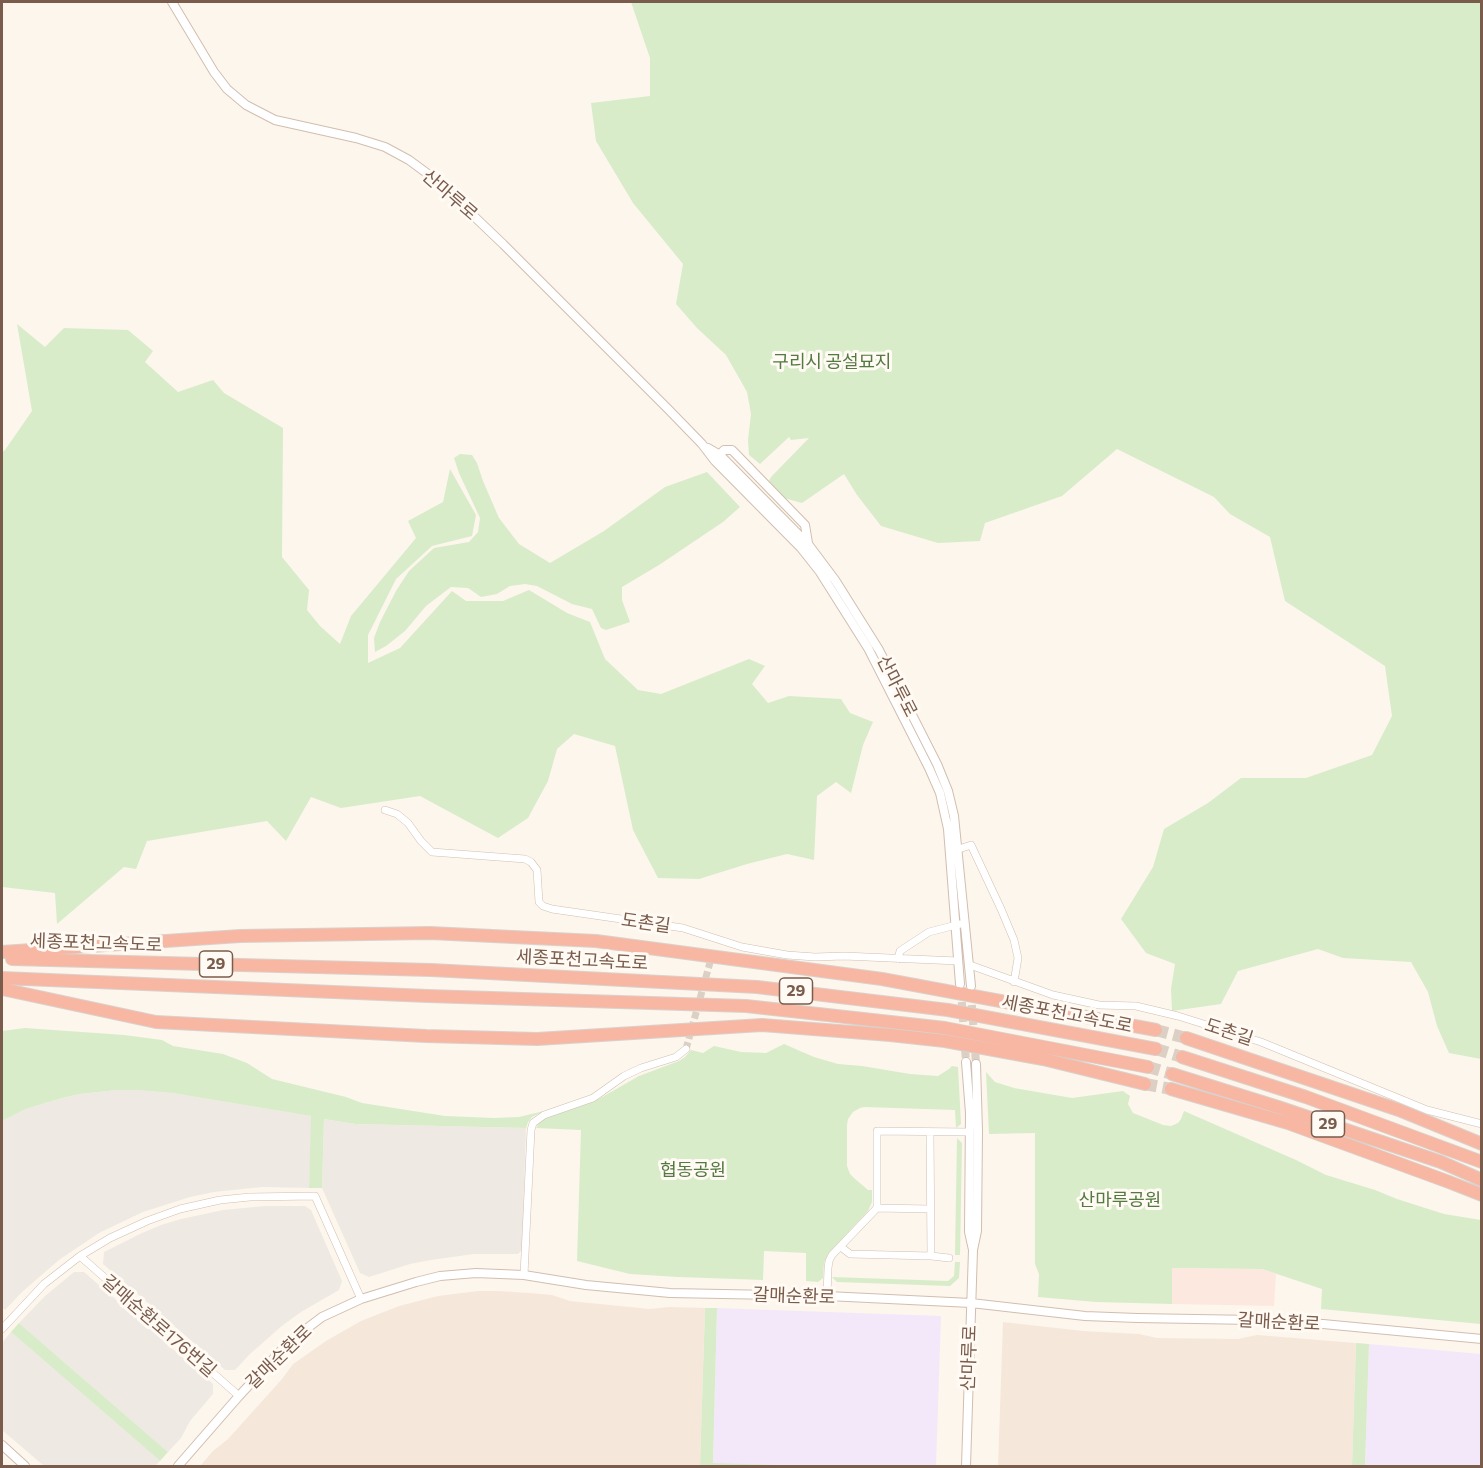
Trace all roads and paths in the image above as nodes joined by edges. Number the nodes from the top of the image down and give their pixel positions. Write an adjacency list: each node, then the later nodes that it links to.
1 (172, 2): 2 (street, 산마루로)
2 (717, 458): 4 (street, 산마루로); 4 (street, 산마루로)
3 (385, 810): 6 (street, 도촌길)
4 (954, 850): 5 (street, 산마루로); 14 (street)
5 (961, 924): 10 (street); 11 (street, 산마루로); 12 (street, 산마루로)
6 (716, 938): 7 (street); 10 (street, 도촌길)
7 (714, 948)
8 (2, 952): 18 (highway)
9 (2, 958): 21 (highway, 세종포천고속도로 / 29)
10 (898, 959): 11 (street, 도촌길)
11 (958, 961): 15 (street, 산마루로)
12 (969, 965): 14 (street, 도촌길); 16 (street, 산마루로)
13 (2, 978): 25 (highway, 세종포천고속도로 / 29)
14 (1014, 982): 29 (street, 도촌길)
15 (960, 984)
16 (971, 986)
17 (2, 989): 27 (highway)
18 (1156, 1030)
19 (1186, 1038): 32 (highway)
20 (686, 1049): 43 (street)
21 (1156, 1049)
22 (1182, 1057): 33 (highway, 29)
23 (966, 1062): 31 (street, 산마루로)
24 (976, 1064): 39 (street, 산마루로)
25 (1148, 1067)
26 (1172, 1074): 34 (highway, 29)
27 (1145, 1084)
28 (1171, 1089): 35 (highway)
29 (1482, 1124)
30 (930, 1132): 31 (street); 36 (street); 37 (street)
31 (969, 1132): 39 (street, 산마루로)
32 (1482, 1144)
33 (1482, 1162)
34 (1482, 1180)
35 (1482, 1195)
36 (877, 1208): 37 (street); 38 (street)
37 (930, 1209): 41 (street)
38 (841, 1247): 41 (street); 44 (street)
39 (973, 1250): 46 (street, 산마루로)
40 (80, 1256): 45 (street); 47 (street); 49 (street, 갈매순환로176번길)
41 (931, 1256): 42 (street)
42 (949, 1258)
43 (524, 1275): 44 (street, 갈매순환로); 45 (street, 갈매순환로)
44 (827, 1296): 46 (street, 갈매순환로)
45 (361, 1299): 49 (street, 갈매순환로)
46 (971, 1303): 48 (street, 갈매순환로); 53 (street, 산마루로)
47 (2, 1329)
48 (1482, 1339)
49 (239, 1396): 52 (street, 갈매순환로)
50 (2, 1445): 51 (street)
51 (25, 1467)
52 (178, 1467)
53 (966, 1467)

